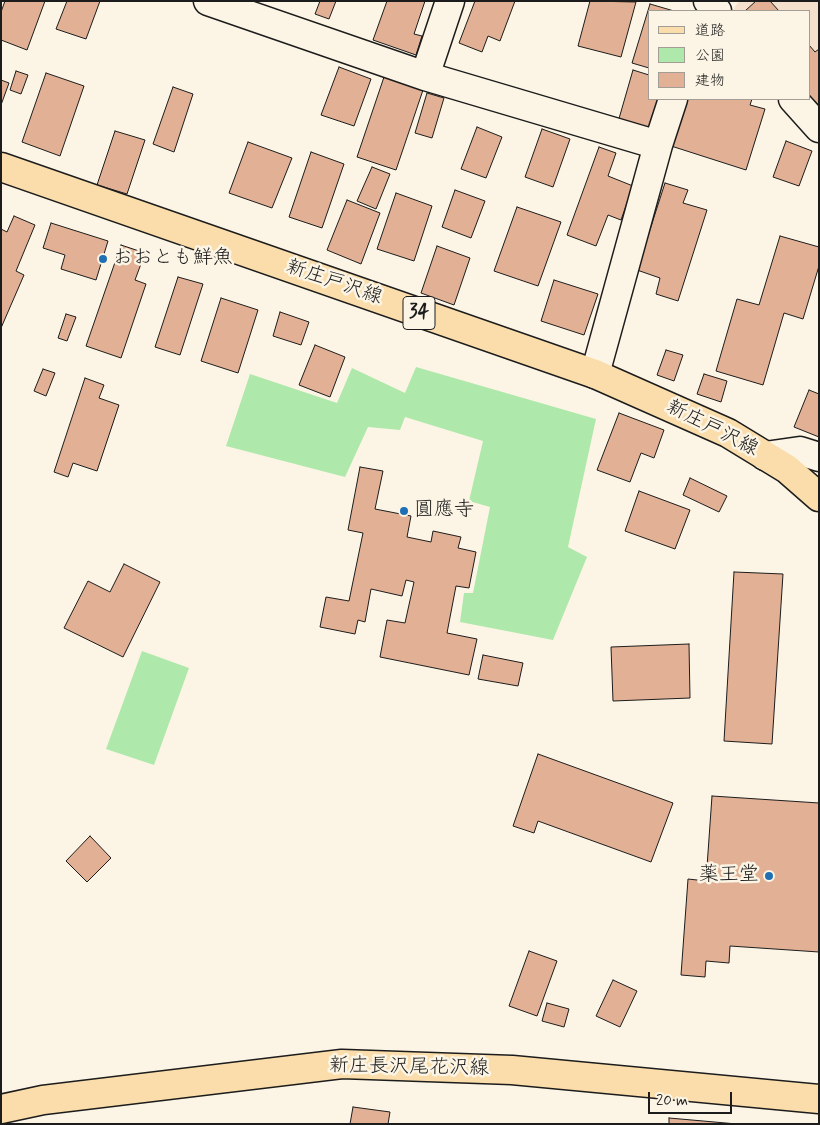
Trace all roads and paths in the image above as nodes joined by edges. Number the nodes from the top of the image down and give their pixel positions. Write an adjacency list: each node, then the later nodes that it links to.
1 (208, 1): 5 (street)
2 (450, 1): 5 (street)
3 (706, 1): 4 (street)
4 (715, 10)
5 (425, 76): 9 (street)
6 (673, 100): 9 (street)
7 (794, 100): 8 (street)
8 (819, 128)
9 (658, 146): 11 (street)
10 (1, 167): 11 (main road, 新庄戸沢線 / 34)
11 (595, 374): 12 (main road, 新庄戸沢線 / 34)
12 (765, 456): 13 (street); 14 (main road, 新庄戸沢線 / 34)
13 (819, 457)
14 (819, 497)
15 (819, 1099): 16 (main road, 新庄長沢尾花沢線)
16 (1, 1109)

